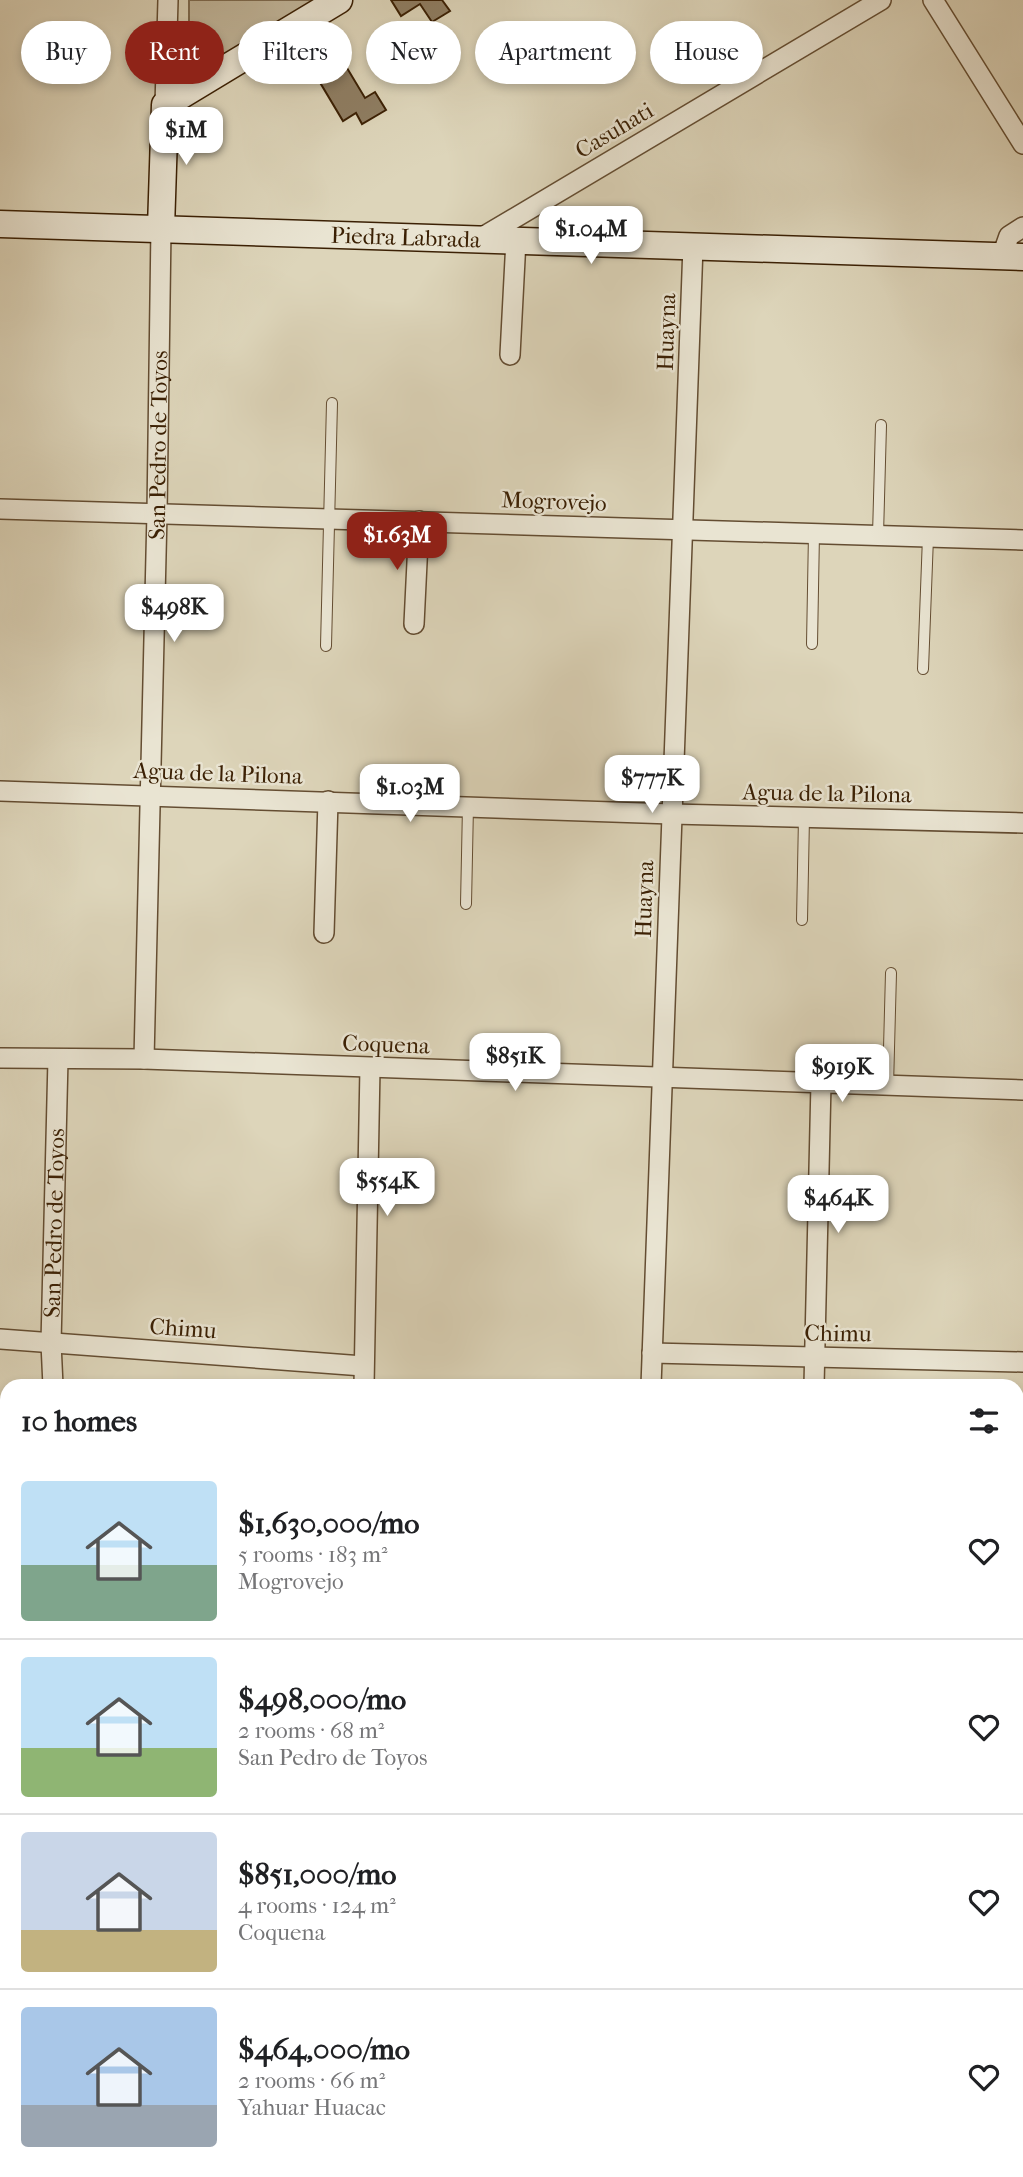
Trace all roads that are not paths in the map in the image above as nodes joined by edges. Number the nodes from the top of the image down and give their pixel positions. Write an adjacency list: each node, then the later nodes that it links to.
1 (168, 0): 5 (street, San Pedro de Toyos)
2 (339, 0): 5 (main road)
3 (881, 0): 10 (street, Casuhati)
4 (933, 0): 6 (street)
5 (164, 105): 8 (main road, San Pedro de Toyos)
6 (1023, 144)
7 (0, 224): 8 (main road, Piedra Labrada)
8 (161, 228): 10 (main road, Piedra Labrada); 18 (street, San Pedro de Toyos)
9 (1023, 228): 13 (street)
10 (481, 238): 11 (main road, Piedra Labrada)
11 (516, 240): 12 (main road, Piedra Labrada); 14 (street)
12 (693, 246): 13 (main road, Piedra Labrada); 21 (street, Huayna)
13 (1013, 256)
14 (510, 355)
15 (332, 403): 19 (lane)
16 (881, 425): 23 (lane)
17 (0, 509): 18 (street, Mogrovejo)
18 (157, 513): 19 (street, Mogrovejo); 31 (street, San Pedro de Toyos)
19 (331, 519): 20 (street, Mogrovejo); 28 (lane)
20 (419, 521): 21 (street, Mogrovejo); 26 (street)
21 (684, 530): 22 (street, Mogrovejo); 34 (street, Huayna)
22 (814, 533): 23 (street, Mogrovejo); 27 (lane)
23 (878, 536): 24 (street, Mogrovejo)
24 (928, 537): 25 (street, Mogrovejo); 29 (lane)
25 (1023, 540)
26 (414, 624)
27 (812, 644)
28 (326, 646)
29 (923, 669)
30 (0, 791): 31 (street, Agua de la Pilona)
31 (149, 796): 32 (street, Agua de la Pilona); 43 (street, San Pedro de Toyos)
32 (328, 801): 33 (street, Agua de la Pilona); 39 (street)
33 (468, 806): 34 (street, Agua de la Pilona); 37 (lane)
34 (672, 814): 35 (street, Agua de la Pilona); 45 (street, Huayna)
35 (804, 816): 36 (street, Agua de la Pilona); 38 (lane)
36 (1023, 823)
37 (466, 904)
38 (802, 920)
39 (324, 933)
40 (891, 972): 47 (lane)
41 (0, 1058): 42 (street, Coquena)
42 (58, 1059): 43 (street, Coquena); 50 (street, San Pedro de Toyos)
43 (144, 1059): 44 (street, Coquena)
44 (370, 1068): 45 (street, Coquena); 54 (street)
45 (661, 1078): 46 (street, Coquena); 51 (street, Huayna)
46 (821, 1083): 47 (street, Coquena); 52 (street)
47 (888, 1086): 48 (street, Coquena)
48 (1023, 1090)
49 (0, 1339): 50 (street, Chimu)
50 (51, 1343): 54 (street, Chimu); 55 (street, San Pedro de Toyos)
51 (652, 1353): 52 (street, Chimu); 56 (street, Huayna)
52 (815, 1357): 53 (street, Chimu); 57 (street)
53 (1023, 1362)
54 (363, 1376)
55 (53, 1379)
56 (651, 1379)
57 (814, 1379)

